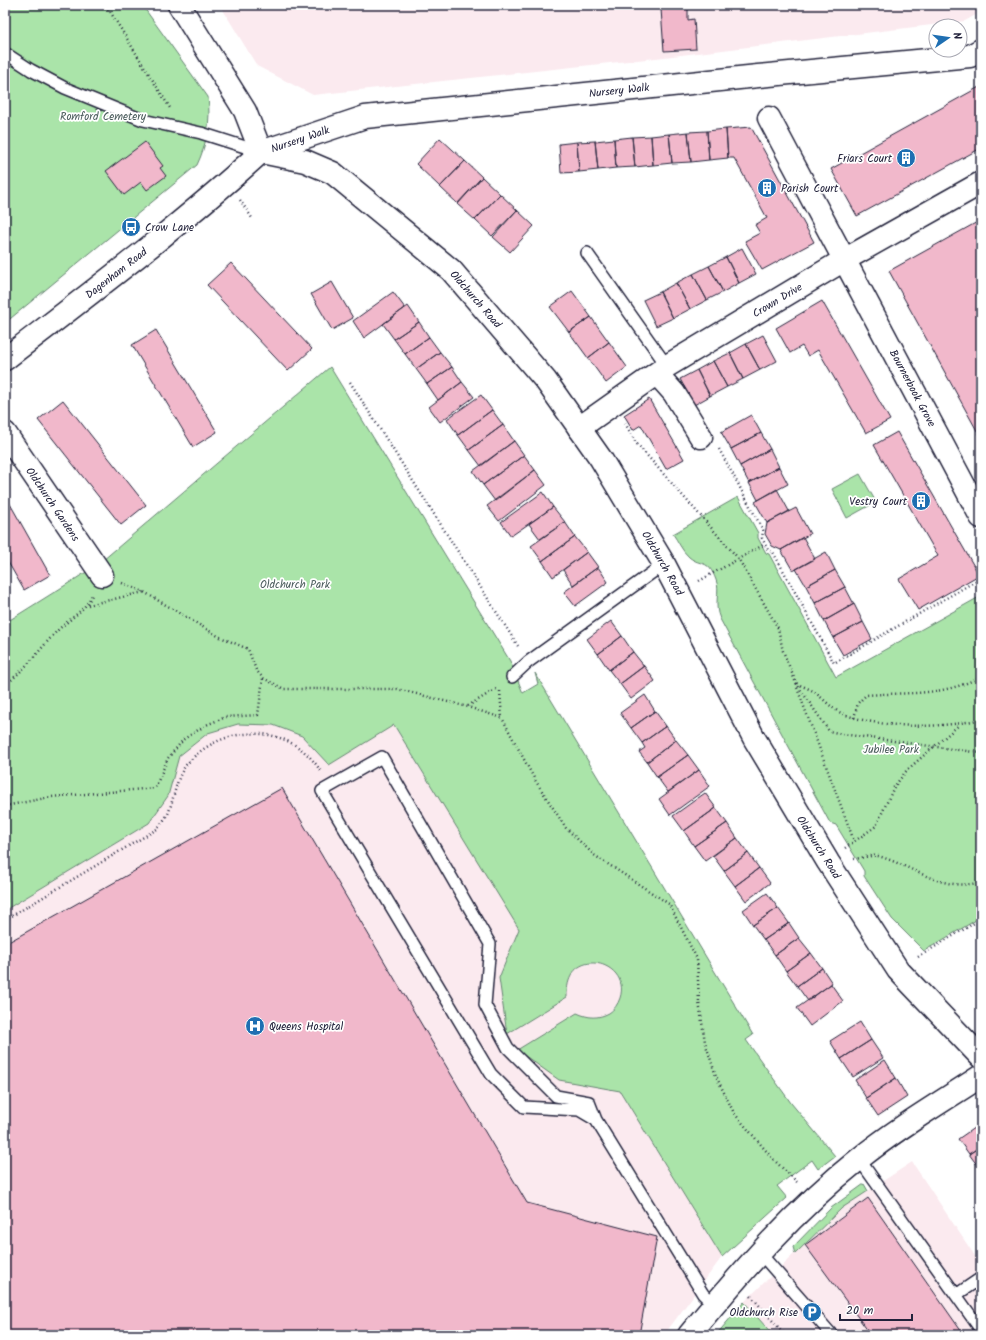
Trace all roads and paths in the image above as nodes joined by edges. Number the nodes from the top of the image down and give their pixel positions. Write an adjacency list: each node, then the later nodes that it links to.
1 (106, 5): 6 (path)
2 (179, 5): 7 (street)
3 (981, 50): 7 (street, Nursery Walk)
4 (5, 53): 6 (lane)
5 (769, 118): 12 (street, Bournerbook Grove)
6 (181, 129): 7 (lane)
7 (261, 152): 13 (street, Dagenham Road); 17 (street, Oldchurch Road)
8 (981, 183): 12 (street, Crown Drive)
9 (238, 197): 10 (path)
10 (252, 218)
11 (587, 253): 14 (lane)
12 (844, 260): 14 (street, Crown Drive); 20 (street, Bournerbook Grove)
13 (5, 359)
14 (662, 370): 16 (street, Crown Drive); 19 (street)
15 (350, 382): 30 (path)
16 (613, 404): 17 (street, Crown Drive); 23 (path)
17 (579, 428): 24 (street, Oldchurch Road)
18 (5, 433): 25 (street, Oldchurch Gardens)
19 (701, 437): 22 (path)
20 (974, 487): 21 (street, Bournerbook Grove)
21 (981, 517)
22 (765, 544): 23 (path); 26 (path)
23 (738, 558): 28 (path); 34 (path)
24 (664, 564): 28 (street, Oldchurch Road); 30 (lane)
25 (102, 575): 27 (path); 29 (path)
26 (981, 578)
27 (144, 592): 29 (path); 33 (path)
28 (680, 592): 46 (street, Oldchurch Road)
29 (88, 605): 35 (path)
30 (528, 662): 31 (lane)
31 (512, 676)
32 (981, 676): 38 (path)
33 (263, 678): 36 (path); 44 (path)
34 (796, 683): 38 (path); 41 (path); 45 (path)
35 (5, 685)
36 (468, 707): 37 (path); 37 (path)
37 (502, 718): 55 (path)
38 (854, 718): 40 (path)
39 (981, 719): 40 (path)
40 (960, 725): 41 (path)
41 (932, 747): 42 (path); 45 (path)
42 (981, 753)
43 (329, 787): 49 (path); 53 (lane); 53 (lane)
44 (5, 806)
45 (854, 841): 46 (path)
46 (828, 862): 47 (path); 50 (street, Oldchurch Road)
47 (981, 882)
48 (981, 918): 50 (path)
49 (5, 920)
50 (898, 970): 51 (street, Oldchurch Road)
51 (981, 1057)
52 (981, 1076): 54 (street)
53 (596, 1120): 60 (lane)
54 (859, 1159): 55 (street); 59 (lane)
55 (814, 1199): 56 (street)
56 (759, 1252): 60 (street); 64 (lane)
57 (981, 1278): 59 (lane)
58 (751, 1295): 63 (path)
59 (956, 1295): 61 (lane)
60 (714, 1304): 62 (street)
61 (981, 1330)
62 (689, 1335)
63 (785, 1335)
64 (832, 1335)

